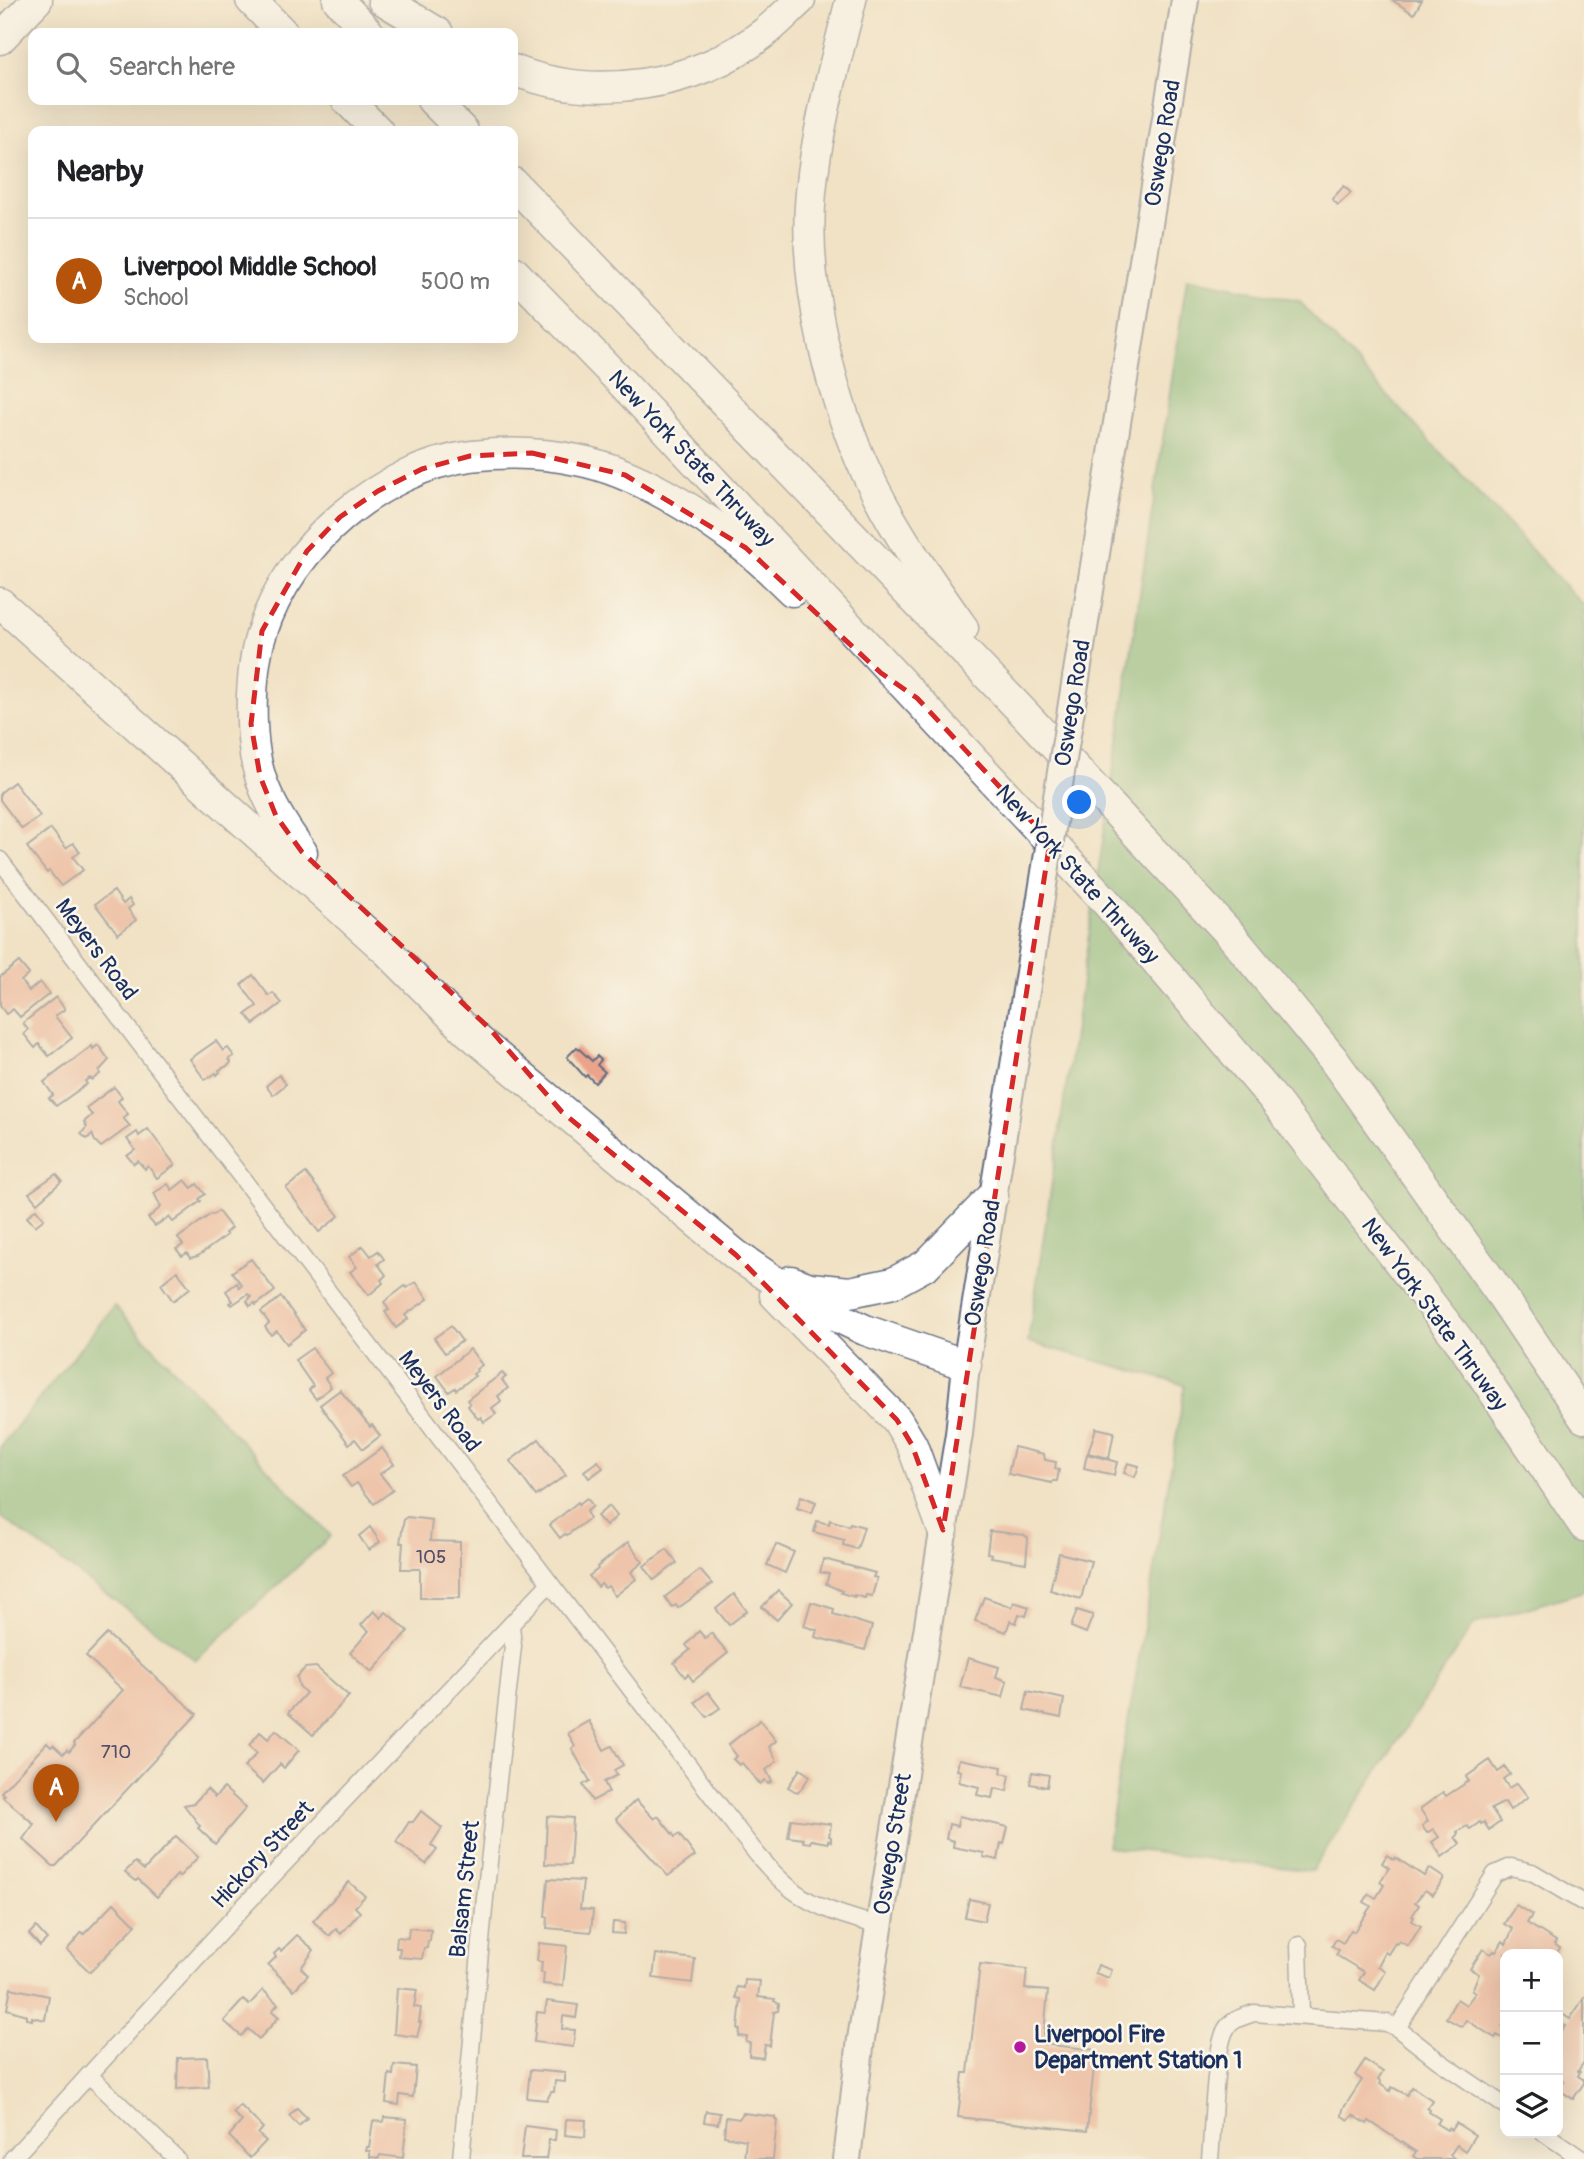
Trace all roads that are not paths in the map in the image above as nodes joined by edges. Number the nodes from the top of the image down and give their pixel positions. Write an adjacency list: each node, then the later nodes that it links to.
1 (18, 0): 9 (highway)
2 (37, 0): 13 (highway)
3 (251, 0): 10 (highway)
4 (338, 0): 11 (highway)
5 (383, 0): 12 (highway)
6 (800, 0): 14 (highway)
7 (851, 0): 24 (highway)
8 (1185, 0): 28 (main road, Oswego Road, bridge)
9 (0, 19)
10 (278, 28)
11 (364, 28)
12 (430, 28)
13 (0, 39)
14 (518, 72)
15 (352, 105): 17 (highway)
16 (437, 105): 18 (highway)
17 (373, 126)
18 (458, 126)
19 (518, 188): 24 (highway)
20 (518, 276): 23 (highway, New York State Thruway)
21 (0, 583): 25 (highway)
22 (0, 603): 27 (highway)
23 (917, 698): 25 (highway); 32 (highway, New York State Thruway)
24 (1020, 709): 31 (highway)
25 (302, 852): 27 (highway)
26 (0, 860): 34 (street, Meyers Road)
27 (562, 1112): 29 (highway)
28 (993, 1196): 29 (highway); 30 (main road, Oswego Road)
29 (736, 1255): 30 (highway); 33 (highway)
30 (966, 1365): 33 (main road, Oswego Road)
31 (1584, 1418)
32 (1584, 1526)
33 (943, 1530): 37 (main road, Oswego Street)
34 (550, 1583): 35 (street, Hickory Street); 37 (street, Meyers Road)
35 (511, 1625): 41 (street, Hickory Street); 47 (street, Balsam Street)
36 (1584, 1903): 40 (street)
37 (879, 1926): 48 (main road, Oswego Street)
38 (1299, 1945): 39 (street)
39 (1301, 2016): 40 (street); 49 (street)
40 (1398, 2028): 42 (street)
41 (89, 2075): 45 (street, Hickory Street); 46 (street)
42 (1500, 2103)
43 (1553, 2138): 44 (street)
44 (1581, 2154)
45 (12, 2159)
46 (177, 2159)
47 (461, 2159)
48 (847, 2159)
49 (1210, 2159)

